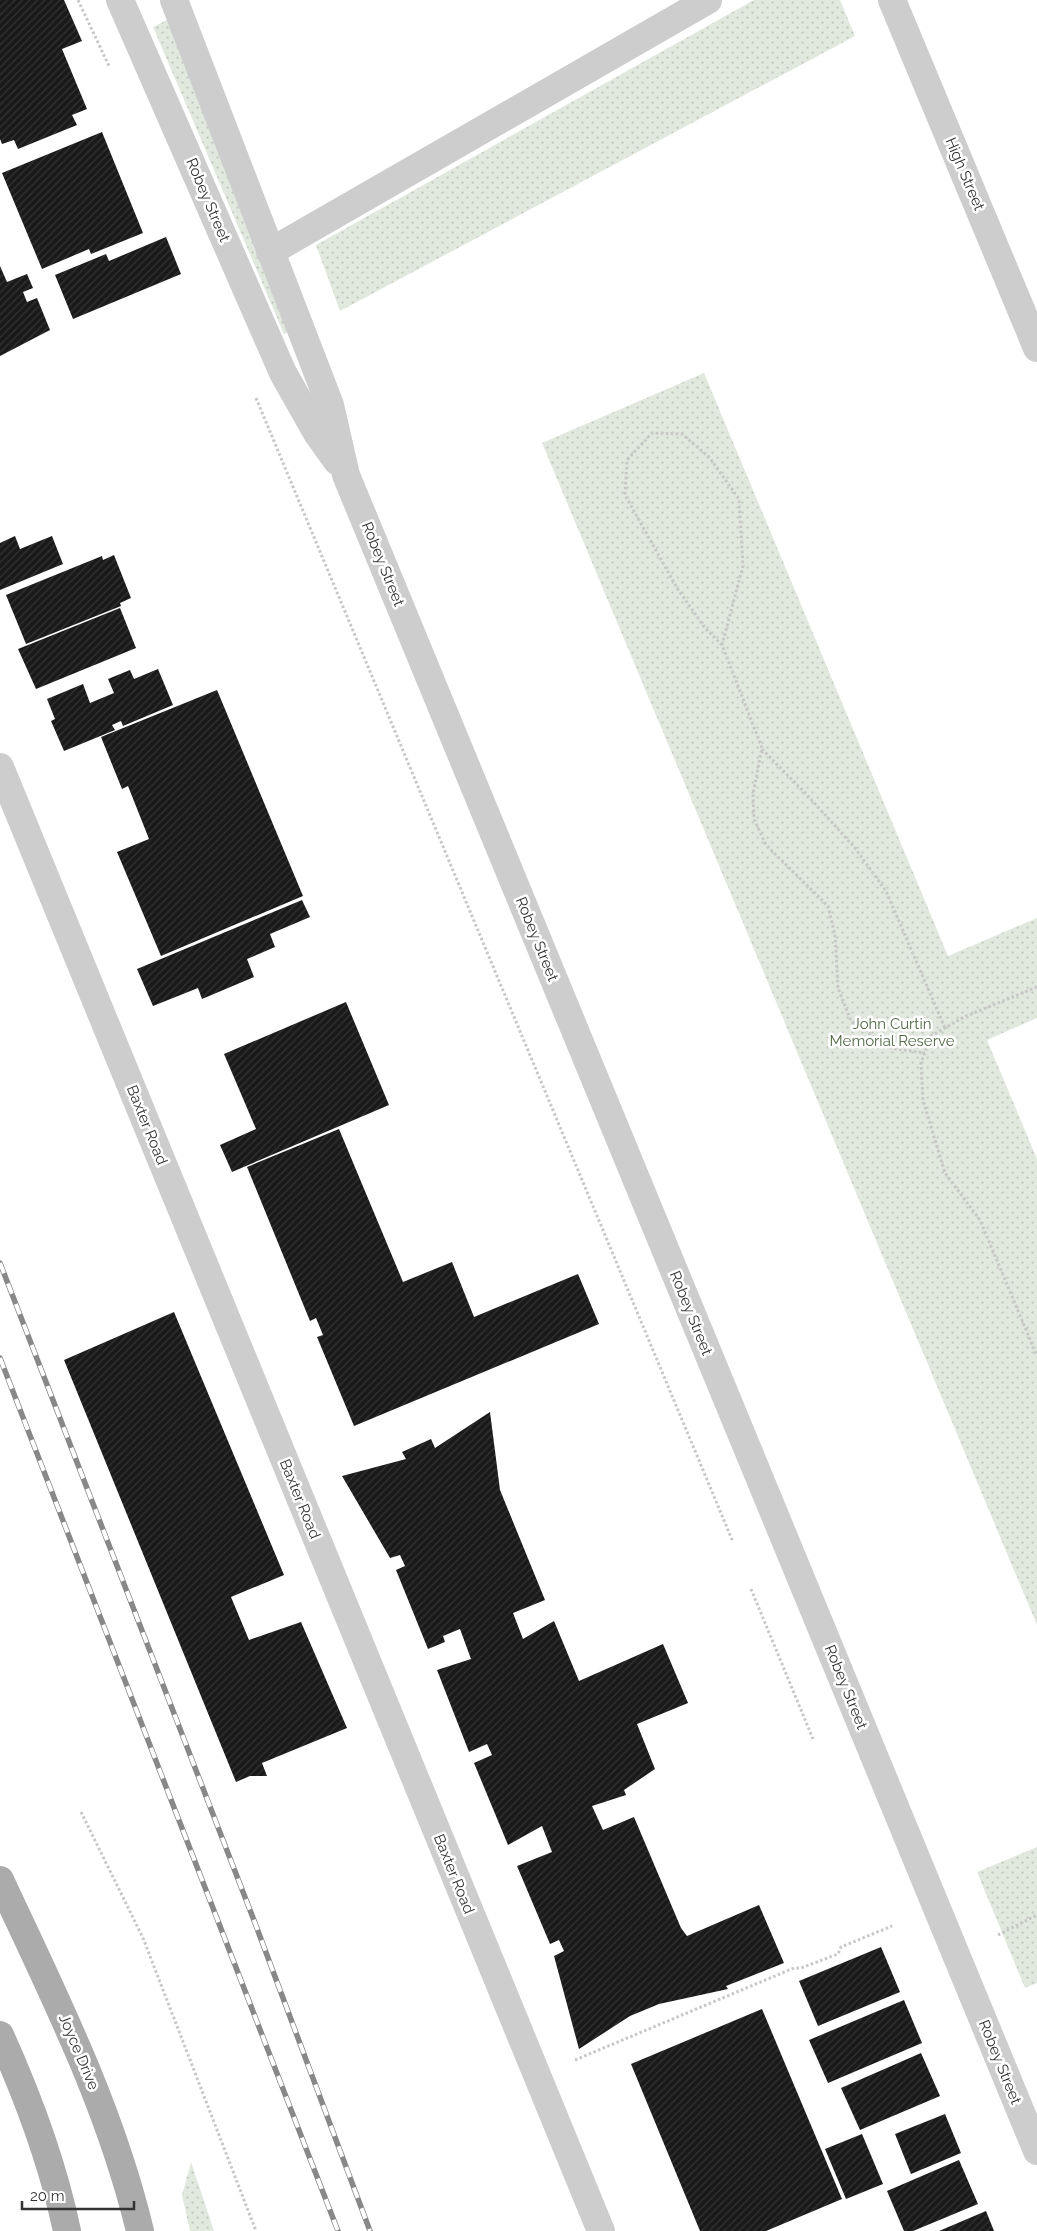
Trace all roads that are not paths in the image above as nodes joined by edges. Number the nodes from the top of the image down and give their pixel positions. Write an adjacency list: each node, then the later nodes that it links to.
1 (120, 0): 7 (street, Robey Street)
2 (174, 0): 5 (street, Robey Street)
3 (708, 0): 5 (street)
4 (892, 0): 6 (street, High Street)
5 (270, 252): 7 (street, Robey Street)
6 (1037, 348)
7 (346, 475): 11 (street, Robey Street)
8 (0, 767): 14 (street, Baxter Road)
9 (0, 1880): 13 (main road, Joyce Drive)
10 (0, 2035): 12 (main road)
11 (1037, 2151)
12 (66, 2231)
13 (140, 2231)
14 (601, 2231)

